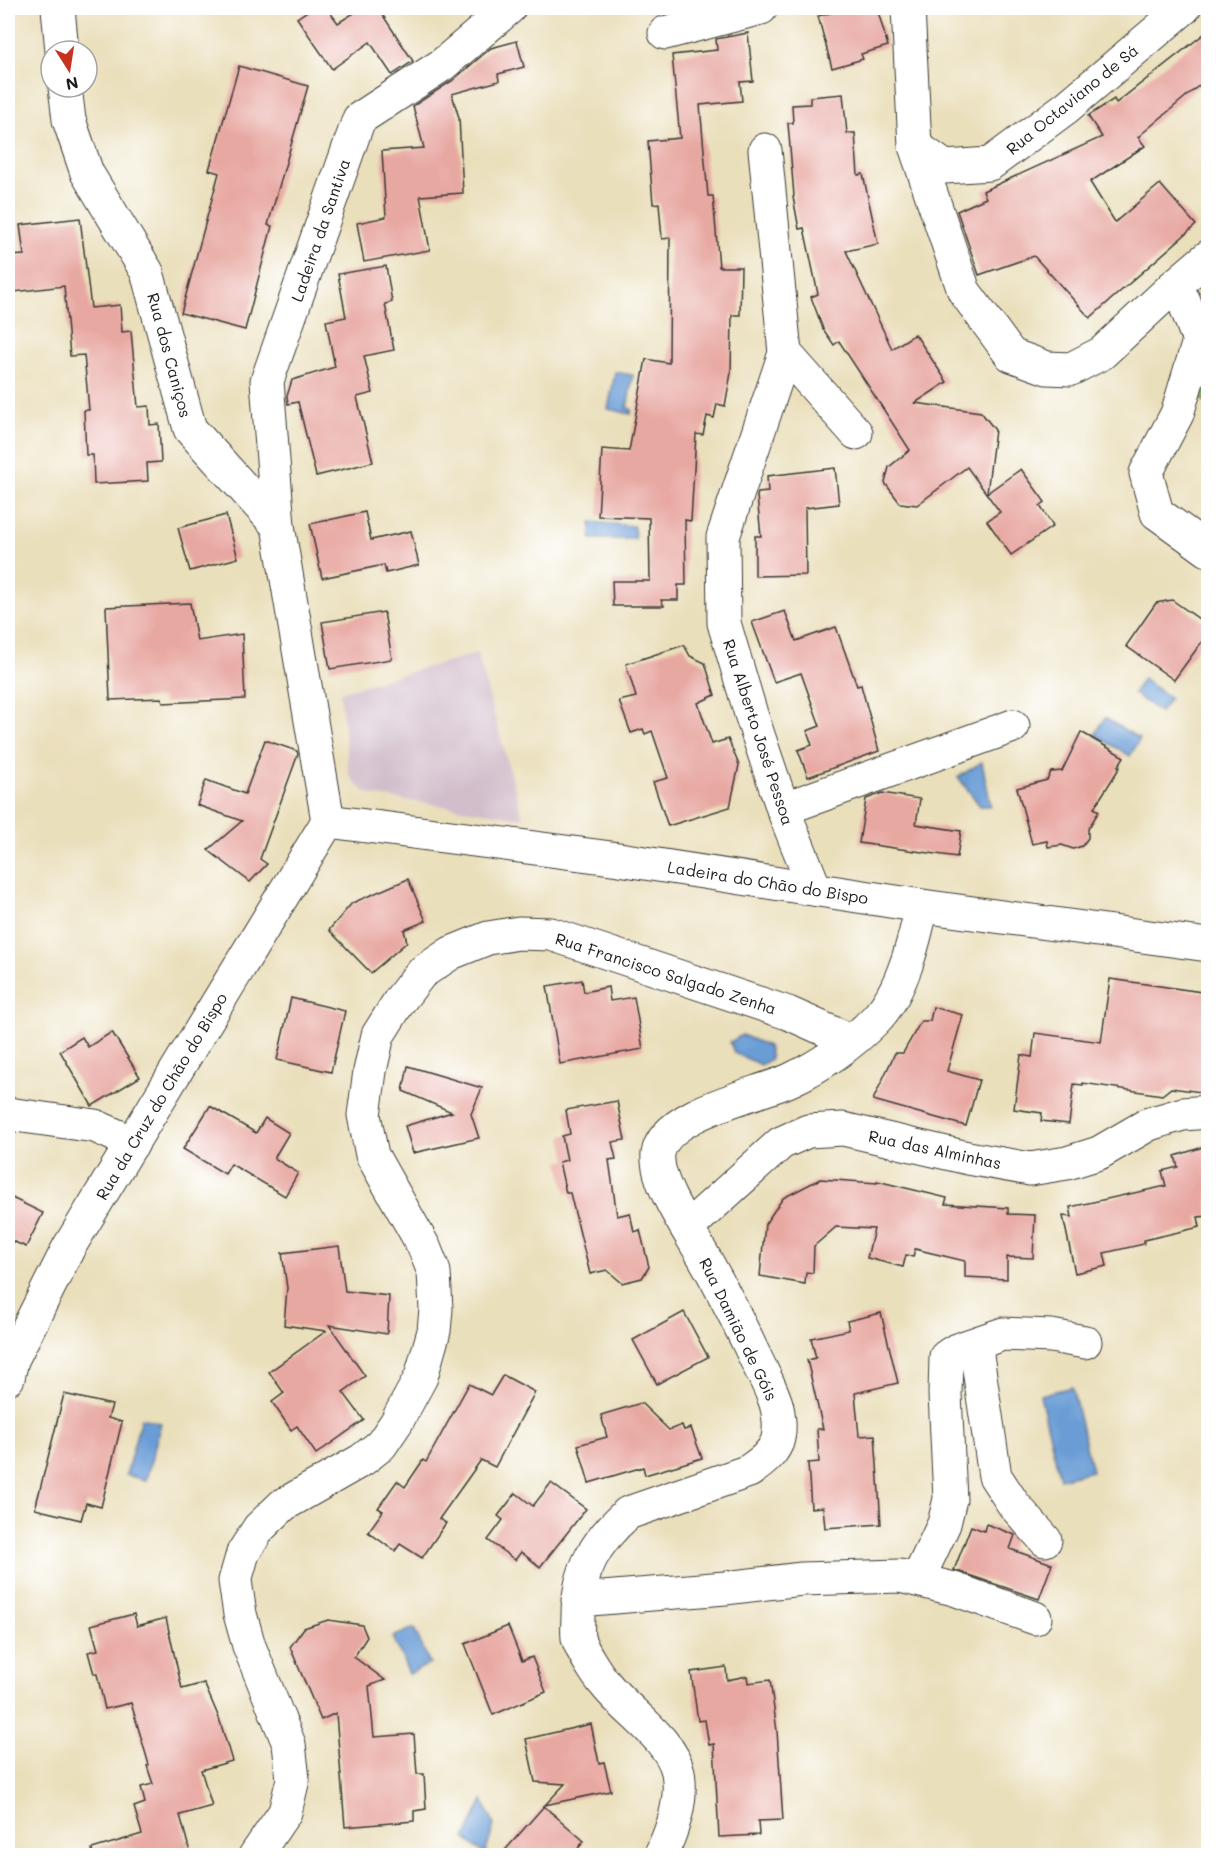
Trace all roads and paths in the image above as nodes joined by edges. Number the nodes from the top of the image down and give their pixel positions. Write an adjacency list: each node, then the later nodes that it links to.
1 (58, 8): 7 (street)
2 (508, 8): 15 (street, Ladeira da Santiva)
3 (761, 8): 6 (street)
4 (908, 8): 9 (street)
5 (1184, 8): 9 (street, Rua Octaviano de Sá)
6 (665, 33)
7 (61, 39)
8 (66, 99): 15 (street, Rua dos Caniços)
9 (915, 146): 12 (street)
10 (765, 150): 13 (street, Rua Alberto José Pessoa)
11 (1209, 257): 12 (street)
12 (1174, 286): 16 (street)
13 (785, 353): 14 (street); 18 (street, Rua Alberto José Pessoa)
14 (856, 433)
15 (278, 526): 19 (street)
16 (1209, 550)
17 (1013, 726): 18 (street)
18 (783, 809): 20 (street, Rua Alberto José Pessoa)
19 (328, 821): 20 (street, Ladeira do Chão do Bispo); 26 (street, Rua da Cruz do Chão do Bispo)
20 (815, 889): 21 (street, Ladeira do Chão do Bispo)
21 (922, 906): 22 (street, Ladeira do Chão do Bispo); 23 (street, Rua Damião de Góis)
22 (1209, 945)
23 (851, 1041): 27 (street, Rua Damião de Góis); 35 (street, Rua Francisco Salgado Zenha)
24 (1209, 1112): 27 (street, Rua das Alminhas)
25 (8, 1114): 26 (street)
26 (133, 1143): 30 (street, Rua da Cruz do Chão do Bispo)
27 (687, 1228): 33 (street, Rua Damião de Góis)
28 (1085, 1342): 29 (street)
29 (965, 1347): 31 (street); 32 (street)
30 (8, 1378)
31 (1045, 1540)
32 (918, 1579): 33 (street); 34 (street)
33 (578, 1600): 36 (street, Rua Damião de Góis)
34 (1035, 1618)
35 (255, 1856)
36 (660, 1856)

